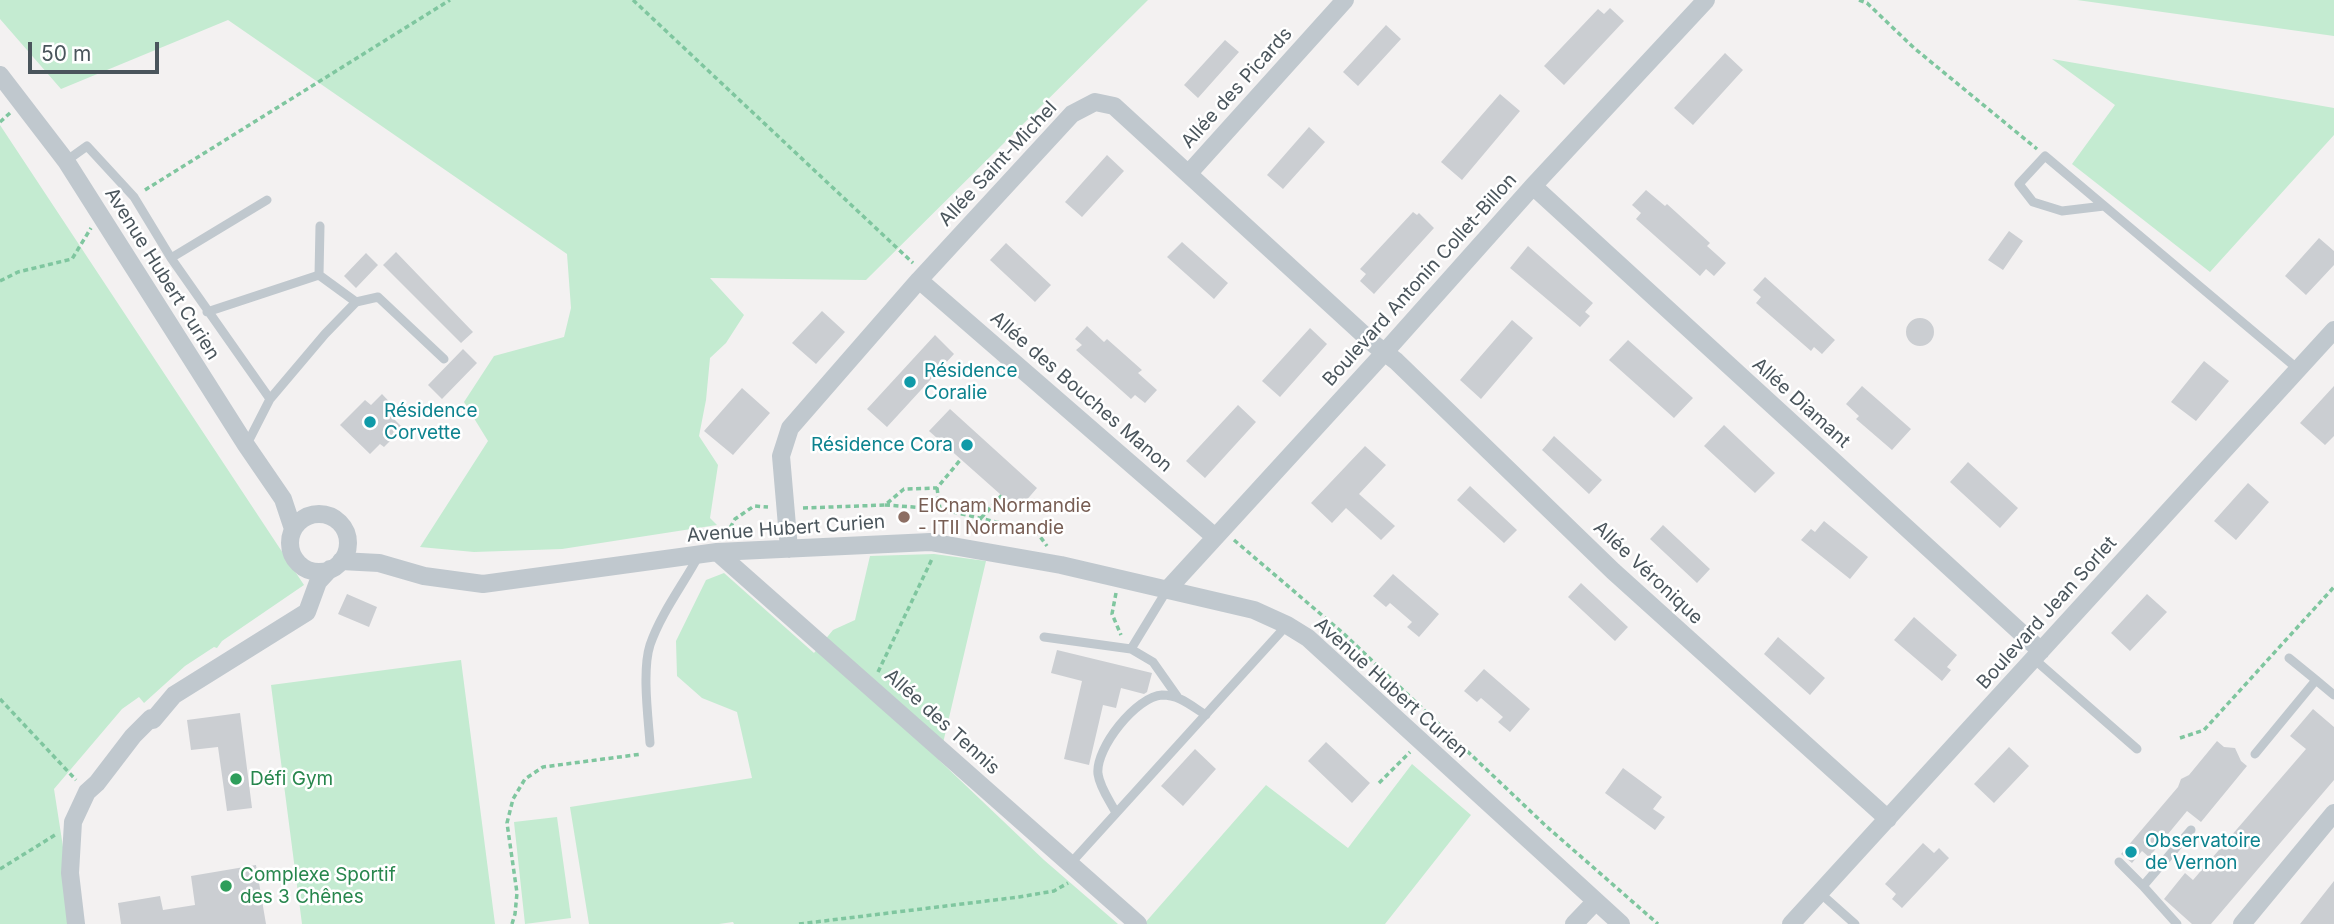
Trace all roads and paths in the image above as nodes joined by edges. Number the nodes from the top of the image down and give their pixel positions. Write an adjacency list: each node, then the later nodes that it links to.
1 (450, 0): 11 (path)
2 (633, 0): 18 (path)
3 (1345, 0): 9 (street, Allée des Picards)
4 (1706, 0): 10 (street, Boulevard Antonin Collet-Billon)
5 (1859, 0): 7 (path)
6 (0, 75): 8 (street, Avenue Hubert Curien)
7 (2045, 156): 13 (lane); 13 (lane)
8 (66, 161): 11 (lane); 14 (street, Avenue Hubert Curien)
9 (1189, 173): 18 (street, Allée Saint-Michel); 23 (street, Allée Saint-Michel)
10 (1533, 186): 23 (street, Boulevard Antonin Collet-Billon); 51 (street, Allée Diamant)
11 (134, 197): 16 (lane)
12 (267, 200): 16 (lane)
13 (2104, 206): 25 (lane)
14 (100, 215): 19 (path); 27 (street, Avenue Hubert Curien)
15 (320, 226): 17 (lane)
16 (171, 258): 21 (lane)
17 (319, 275): 20 (lane); 21 (lane)
18 (922, 277): 33 (street, Allée Saint-Michel); 38 (street, Allée des Bouches Manon)
19 (0, 281)
20 (356, 302): 24 (lane); 26 (lane)
21 (207, 312): 26 (lane)
22 (2334, 330): 25 (street, Boulevard Jean Sorlet)
23 (1384, 353): 38 (street, Boulevard Antonin Collet-Billon); 68 (street, Allée Véronique)
24 (444, 359)
25 (2299, 370): 51 (street, Boulevard Jean Sorlet)
26 (270, 399): 27 (lane)
27 (246, 445): 31 (street, Avenue Hubert Curien)
28 (961, 459): 29 (path)
29 (937, 488): 32 (path); 34 (path)
30 (1002, 495): 36 (path)
31 (283, 499): 35 (street, Avenue Hubert Curien); 37 (street, Avenue Hubert Curien)
32 (885, 505): 33 (path); 34 (path)
33 (784, 509): 39 (street, Allée Saint-Michel); 40 (path)
34 (940, 509): 36 (path)
35 (310, 515): 37 (street); 42 (street)
36 (981, 518): 43 (path)
37 (293, 529): 42 (street)
38 (1219, 534): 46 (street, Boulevard Antonin Collet-Billon); 83 (path)
39 (789, 549): 40 (street, Avenue Hubert Curien); 43 (street, Avenue Hubert Curien)
40 (709, 553): 42 (street, Avenue Hubert Curien); 54 (street, Allée des Tennis); 61 (lane)
41 (934, 554): 54 (path)
42 (334, 564): 65 (street)
43 (1061, 565): 44 (street, Avenue Hubert Curien)
44 (1119, 577): 46 (street, Avenue Hubert Curien); 49 (path)
45 (2334, 587): 59 (path)
46 (1167, 590): 47 (street, Avenue Hubert Curien); 50 (lane)
47 (1287, 625): 58 (lane); 60 (street, Avenue Hubert Curien)
48 (1044, 637): 49 (lane)
49 (1120, 648): 50 (lane)
50 (1131, 649): 56 (lane)
51 (2038, 655): 62 (lane); 68 (street, Boulevard Jean Sorlet)
52 (2289, 658): 53 (lane)
53 (2316, 680): 55 (lane); 63 (lane)
54 (871, 688): 72 (street, Allée des Tennis)
55 (2334, 695)
56 (1177, 696): 58 (lane); 66 (lane)
57 (0, 699): 65 (path)
58 (1206, 715): 66 (lane)
59 (2180, 738)
60 (1420, 741): 64 (path); 76 (street, Avenue Hubert Curien)
61 (650, 743): 78 (path)
62 (2137, 749)
63 (2255, 754)
64 (1380, 783)
65 (87, 792): 69 (street)
66 (1116, 813): 72 (lane)
67 (2334, 813): 87 (street)
68 (1888, 819): 75 (street, Boulevard Jean Sorlet)
69 (73, 822): 73 (path); 77 (street)
70 (2191, 830): 74 (lane)
71 (2119, 862): 74 (lane)
72 (1075, 868): 79 (path); 80 (street, Allée des Tennis)
73 (0, 869)
74 (2143, 886): 86 (lane)
75 (1820, 893): 84 (street, Boulevard Jean Sorlet); 85 (lane)
76 (1596, 901): 81 (street); 82 (street, Avenue Hubert Curien)
77 (76, 924)
78 (512, 924)
79 (799, 924)
80 (1138, 924)
81 (1574, 924)
82 (1621, 924)
83 (1658, 924)
84 (1791, 924)
85 (1855, 924)
86 (2177, 924)
87 (2242, 924)

